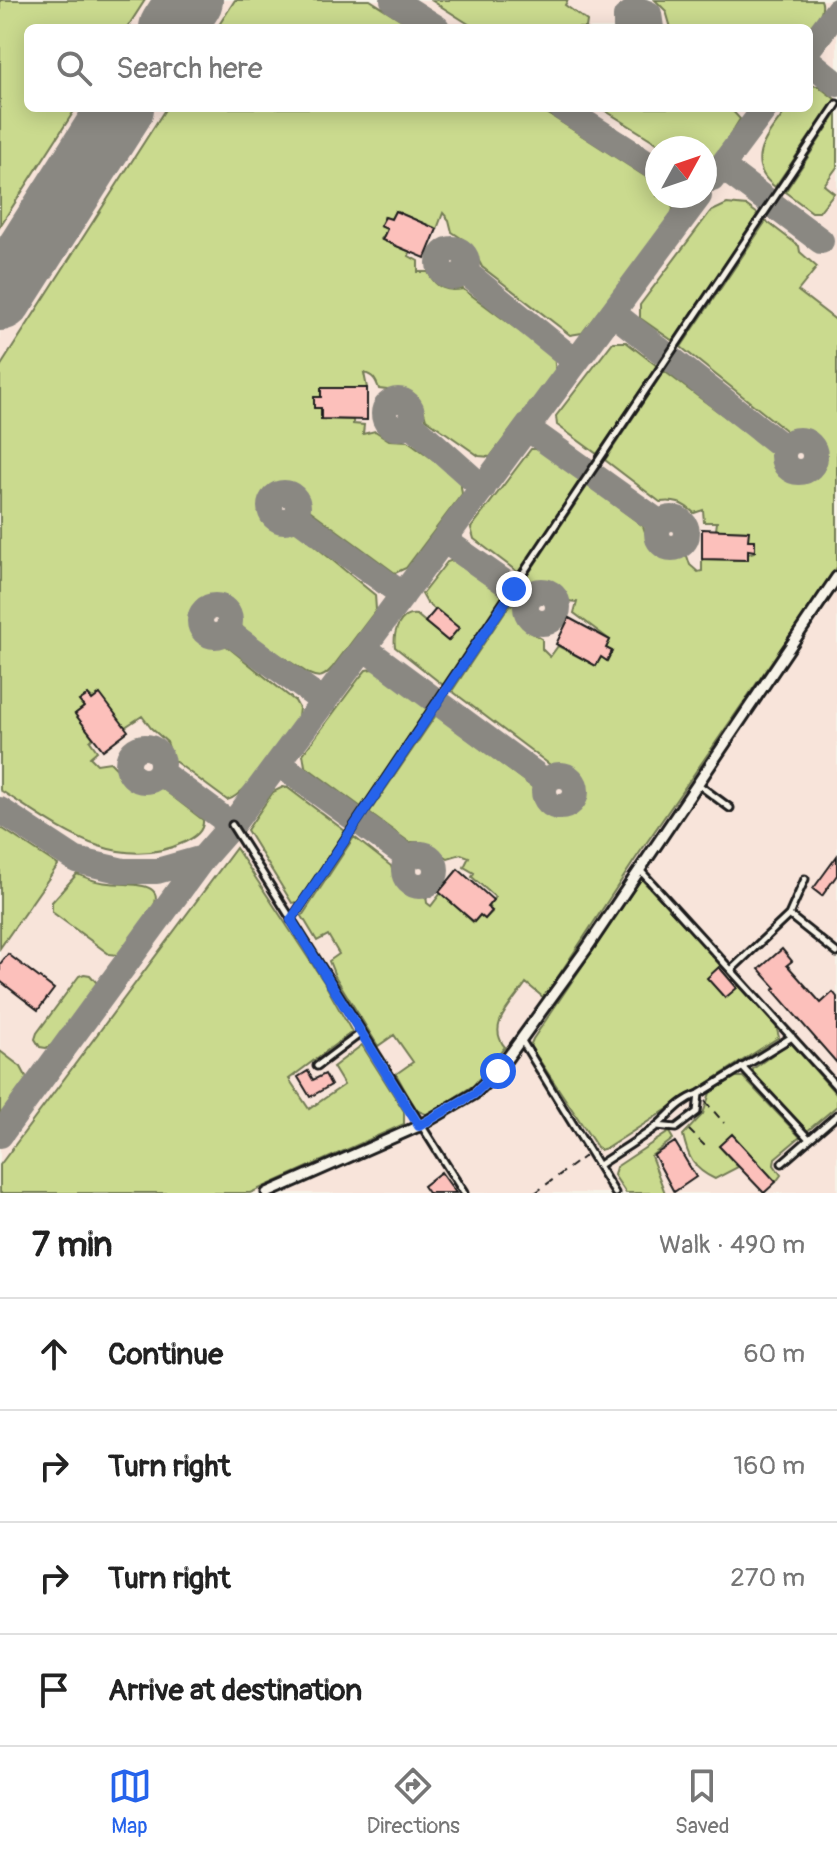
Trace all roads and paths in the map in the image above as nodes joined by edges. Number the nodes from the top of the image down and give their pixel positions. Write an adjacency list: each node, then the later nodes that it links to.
1 (837, 104): 9 (lane)
2 (837, 577): 3 (street)
3 (698, 784): 4 (lane); 6 (street)
4 (730, 808)
5 (232, 825): 9 (lane)
6 (638, 868): 11 (lane); 14 (street)
7 (805, 879): 8 (lane)
8 (789, 915): 10 (lane); 11 (lane)
9 (291, 920): 12 (lane)
10 (837, 953)
11 (732, 969): 13 (lane)
12 (361, 1033): 15 (lane); 22 (lane)
13 (792, 1037): 16 (lane); 17 (lane)
14 (522, 1041): 22 (street); 26 (lane)
15 (317, 1066)
16 (742, 1067): 18 (lane); 24 (lane)
17 (837, 1087)
18 (699, 1094): 20 (lane); 21 (path); 23 (lane)
19 (837, 1115): 24 (lane)
20 (683, 1123): 23 (lane); 25 (path)
21 (724, 1123)
22 (419, 1126): 29 (street); 30 (lane)
23 (656, 1126): 28 (lane)
24 (809, 1139): 27 (lane)
25 (705, 1146)
26 (592, 1151): 28 (lane); 31 (path)
27 (782, 1163)
28 (599, 1165): 32 (lane)
29 (267, 1193)
30 (464, 1193)
31 (535, 1193)
32 (615, 1193)

